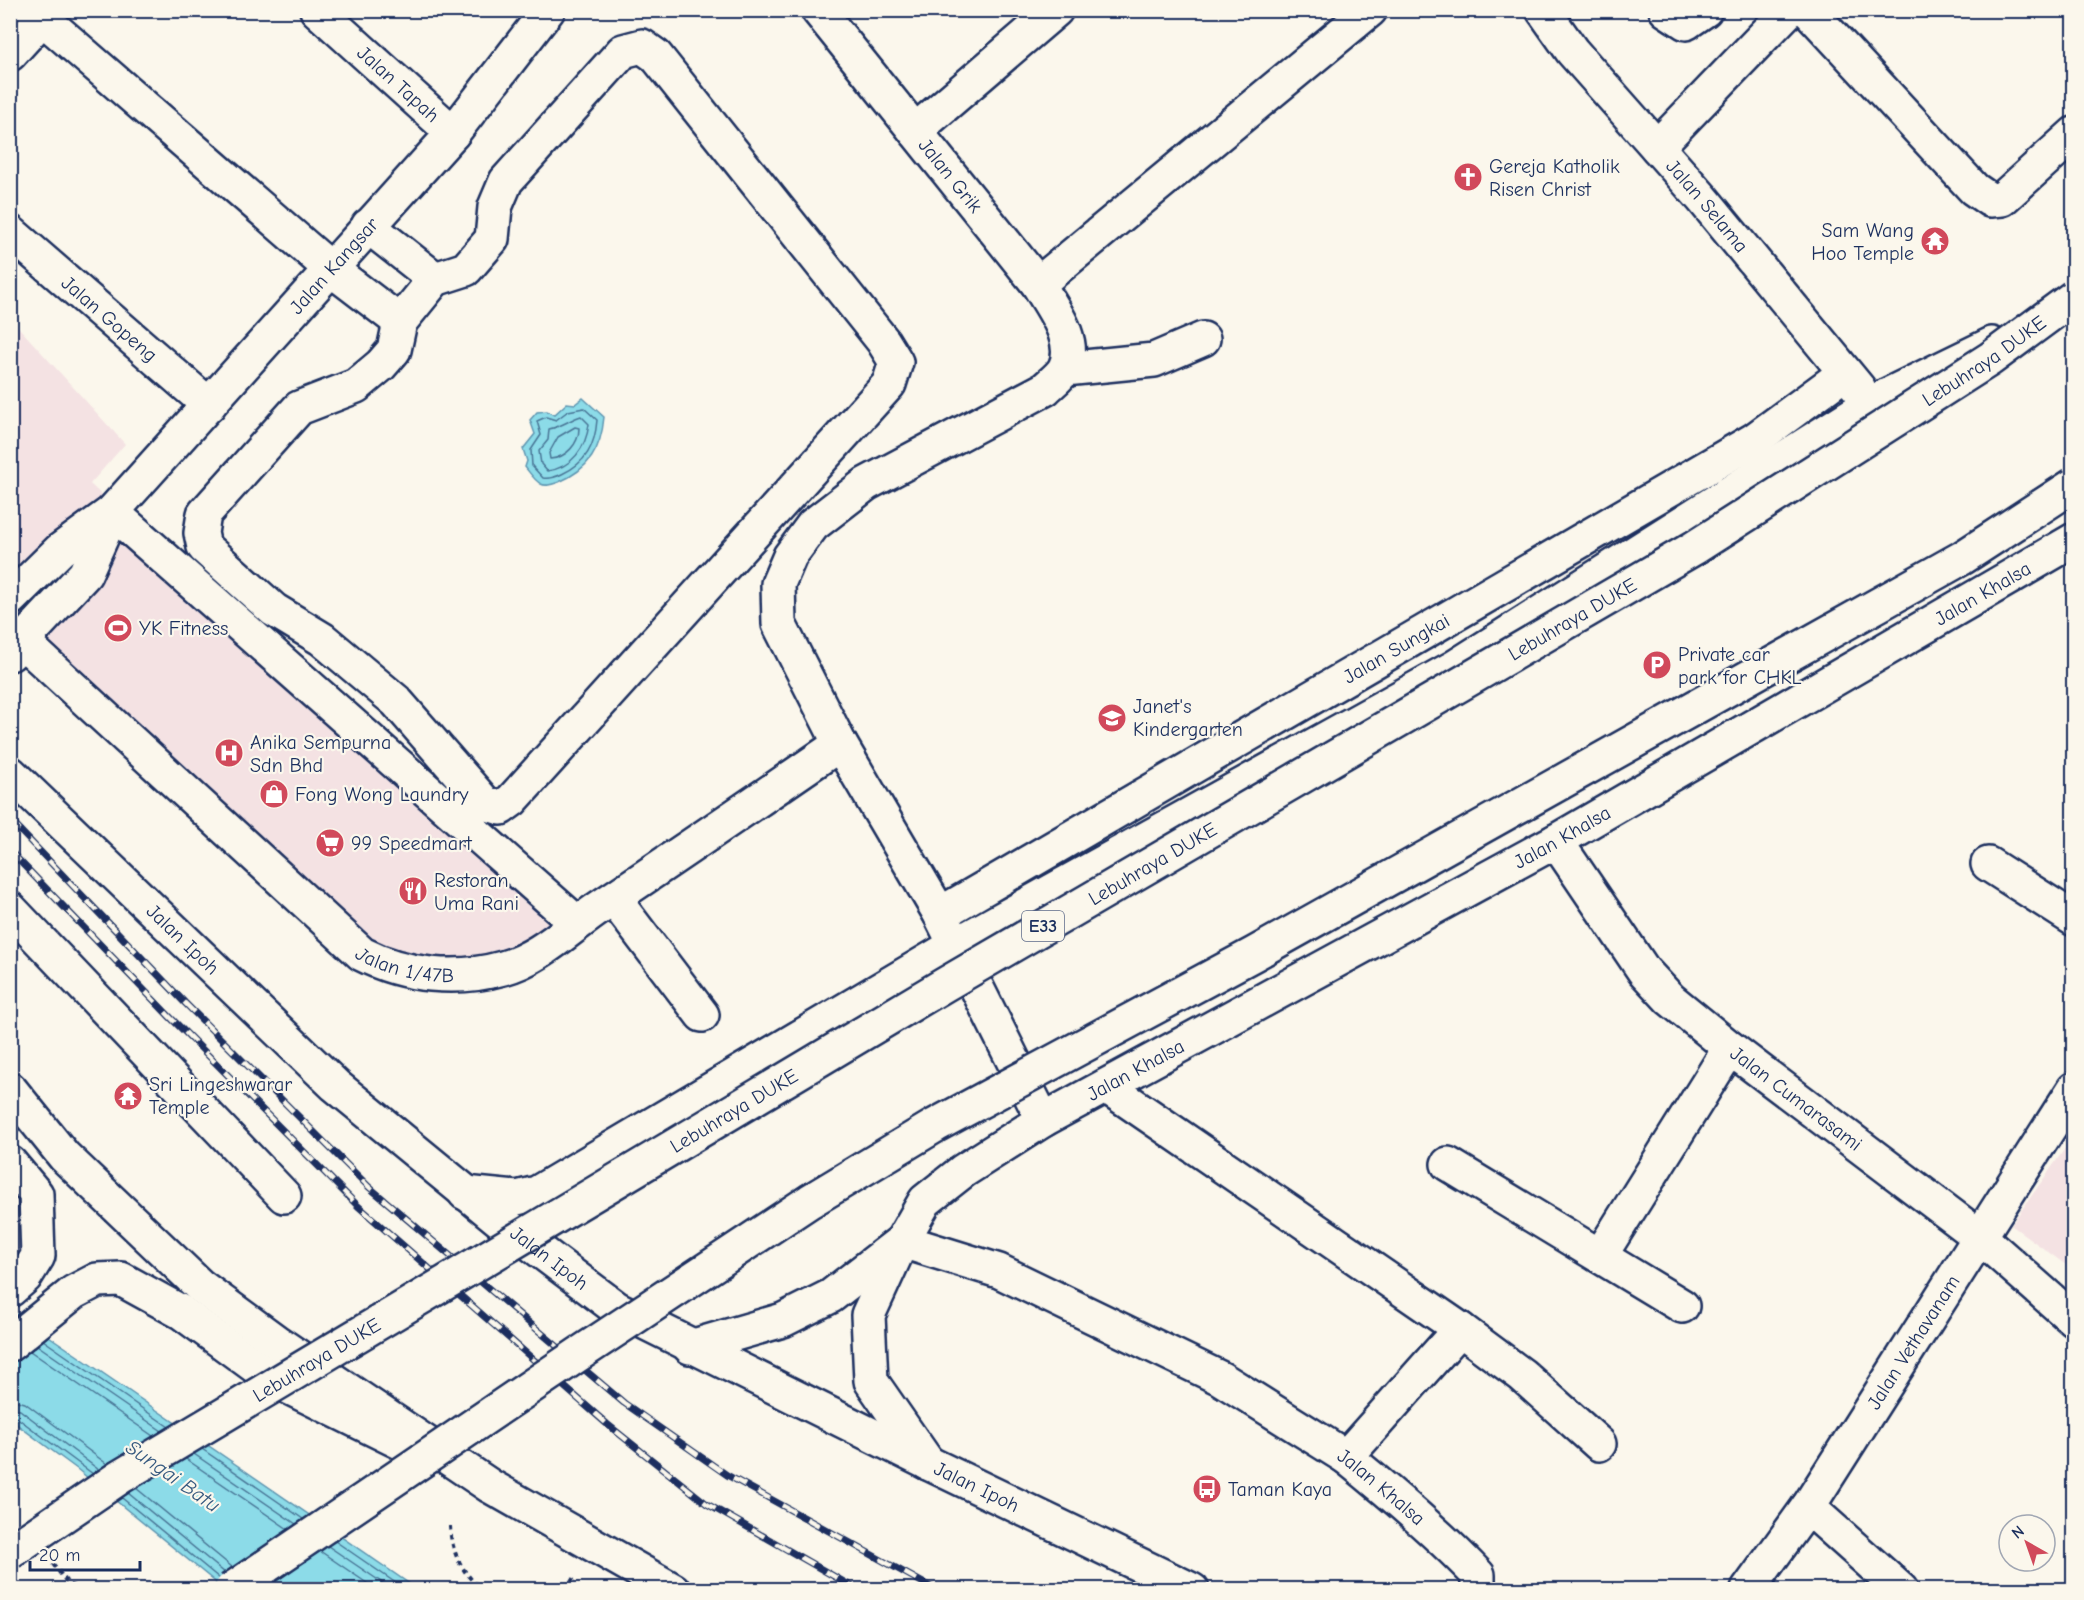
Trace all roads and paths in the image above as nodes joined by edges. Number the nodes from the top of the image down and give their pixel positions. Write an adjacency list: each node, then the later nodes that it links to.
1 (548, 10): 14 (main road, Jalan Kangsar)
2 (818, 10): 13 (main road, Jalan Grik)
3 (1056, 10): 13 (main road)
4 (1370, 10): 21 (main road)
5 (1543, 10): 16 (main road, Jalan Selama)
6 (1666, 10): 7 (main road)
7 (1705, 10)
8 (1789, 10): 16 (main road)
9 (1808, 10): 15 (main road)
10 (42, 13): 12 (main road); 19 (main road)
11 (335, 16): 14 (main road, Jalan Tapah)
12 (10, 54)
13 (915, 131): 21 (main road, Jalan Grik)
14 (453, 133): 17 (main road, Jalan Kangsar)
15 (2073, 134)
16 (1657, 147): 27 (main road, Jalan Selama)
17 (368, 226): 19 (main road, Jalan Kangsar); 20 (main road)
18 (10, 232): 29 (main road, Jalan Gopeng)
19 (332, 270): 24 (main road); 29 (main road, Jalan Kangsar)
20 (435, 279): 24 (main road); 24 (main road)
21 (1038, 284): 26 (main road, Jalan Grik)
22 (2073, 297): 70 (main road, Lebuhraya DUKE / E33, bridge)
23 (2073, 309): 28 (main road)
24 (400, 322)
25 (1203, 339): 26 (main road)
26 (1067, 359): 35 (main road)
27 (1845, 374): 28 (main road, Jalan Selama); 41 (main road, Jalan Sungkai)
28 (1871, 403): 44 (main road)
29 (209, 405): 31 (main road, Jalan Kangsar)
30 (2073, 485): 74 (main road, bridge)
31 (112, 512): 33 (main road, Jalan Kangsar); 34 (main road, Jalan Kangsar); 43 (main road)
32 (2073, 540): 37 (main road, Jalan Khalsa)
33 (10, 599)
34 (17, 648): 43 (main road, Jalan 1/47B)
35 (840, 744): 39 (main road, Jalan 1/47B); 41 (main road)
36 (10, 773): 53 (main road, Jalan Ipoh)
37 (1556, 841): 46 (main road, Jalan Cumarasami); 47 (main road, Jalan Khalsa)
38 (1988, 864): 42 (main road)
39 (614, 899): 43 (main road, Jalan 1/47B); 45 (main road)
40 (10, 909): 54 (main road)
41 (940, 914): 44 (main road)
42 (2073, 919)
43 (577, 923)
44 (955, 945): 50 (main road); 53 (main road)
45 (702, 1015)
46 (1730, 1048): 55 (main road, Jalan Cumarasami); 57 (main road)
47 (1106, 1086): 50 (main road, Jalan Khalsa); 61 (main road)
48 (10, 1089): 67 (main road)
49 (2073, 1089): 55 (main road, Jalan Vethavanam)
50 (1042, 1119): 56 (main road, Jalan Khalsa)
51 (10, 1163): 58 (main road)
52 (1448, 1164): 57 (main road)
53 (465, 1193): 63 (main road, Jalan Ipoh)
54 (284, 1196)
55 (1980, 1237): 60 (main road, Jalan Cumarasami); 68 (main road, Jalan Vethavanam)
56 (902, 1241): 63 (main road, Jalan Khalsa); 65 (main road, Jalan Khalsa); 66 (main road, Jalan Khalsa)
57 (1600, 1256): 59 (main road)
58 (10, 1290)
59 (1682, 1306)
60 (2073, 1320)
61 (1460, 1329): 64 (main road); 65 (main road)
62 (10, 1344): 67 (main road)
63 (690, 1347): 66 (main road, Jalan Ipoh)
64 (1599, 1444)
65 (1346, 1457): 79 (main road, Jalan Khalsa)
66 (928, 1463): 78 (main road, Jalan Ipoh)
67 (490, 1486): 77 (main road)
68 (1808, 1507): 80 (main road, Jalan Vethavanam); 81 (main road)
69 (450, 1526): 75 (path)
70 (10, 1552)
71 (575, 1575): 76 (path)
72 (69, 1585): 73 (path)
73 (54, 1590)
74 (231, 1590)
75 (483, 1590)
76 (567, 1590)
77 (673, 1590)
78 (1192, 1590)
79 (1478, 1590)
80 (1748, 1590)
81 (1901, 1590)

